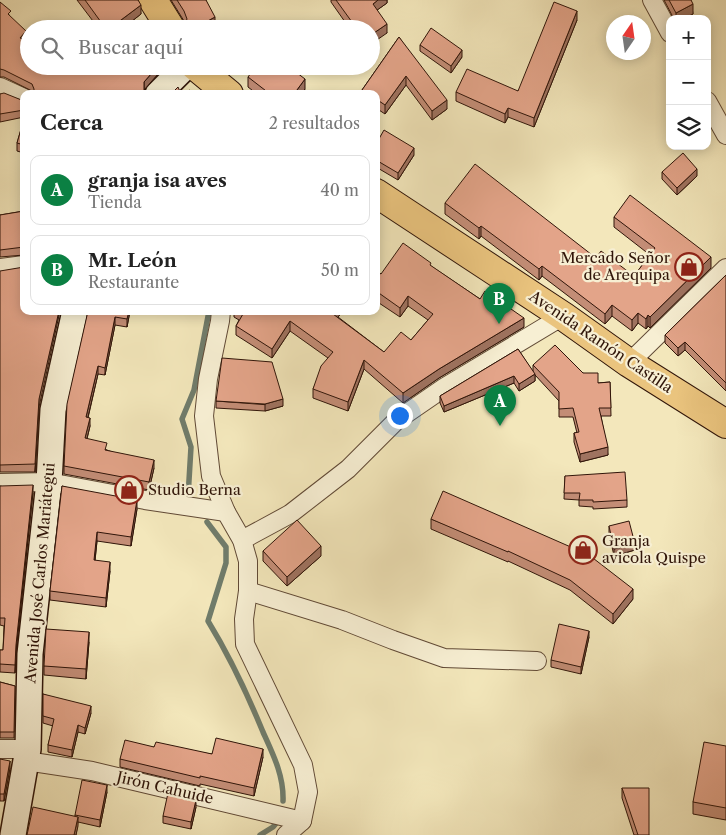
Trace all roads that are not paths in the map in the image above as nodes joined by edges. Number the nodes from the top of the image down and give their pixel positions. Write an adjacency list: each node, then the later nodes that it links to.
1 (154, 0): 3 (highway)
2 (652, 0): 4 (street)
3 (166, 20)
4 (666, 26)
5 (177, 75): 7 (street)
6 (0, 87): 8 (street)
7 (162, 90)
8 (20, 96)
9 (709, 105): 10 (street)
10 (726, 135)
11 (380, 196): 17 (highway, Avenida Ramón Castilla)
12 (20, 266): 13 (street)
13 (0, 268)
14 (726, 268): 18 (street)
15 (74, 315): 20 (street, Avenida José Carlos Mariátegui)
16 (221, 315): 22 (street)
17 (563, 316): 18 (highway, Avenida Ramón Castilla); 23 (street)
18 (629, 362): 19 (highway, Avenida Ramón Castilla)
19 (726, 424)
20 (49, 482): 21 (street); 22 (street); 27 (street, Avenida José Carlos Mariátegui)
21 (0, 483)
22 (226, 512): 23 (street)
23 (242, 540): 24 (street)
24 (248, 591): 25 (street); 28 (street)
25 (537, 661)
26 (0, 749): 27 (street, Jirón Cahuide)
27 (27, 755): 28 (street, Jirón Cahuide); 29 (street, Avenida José Carlos Mariátegui)
28 (302, 821): 30 (street)
29 (13, 835)
30 (286, 835)

